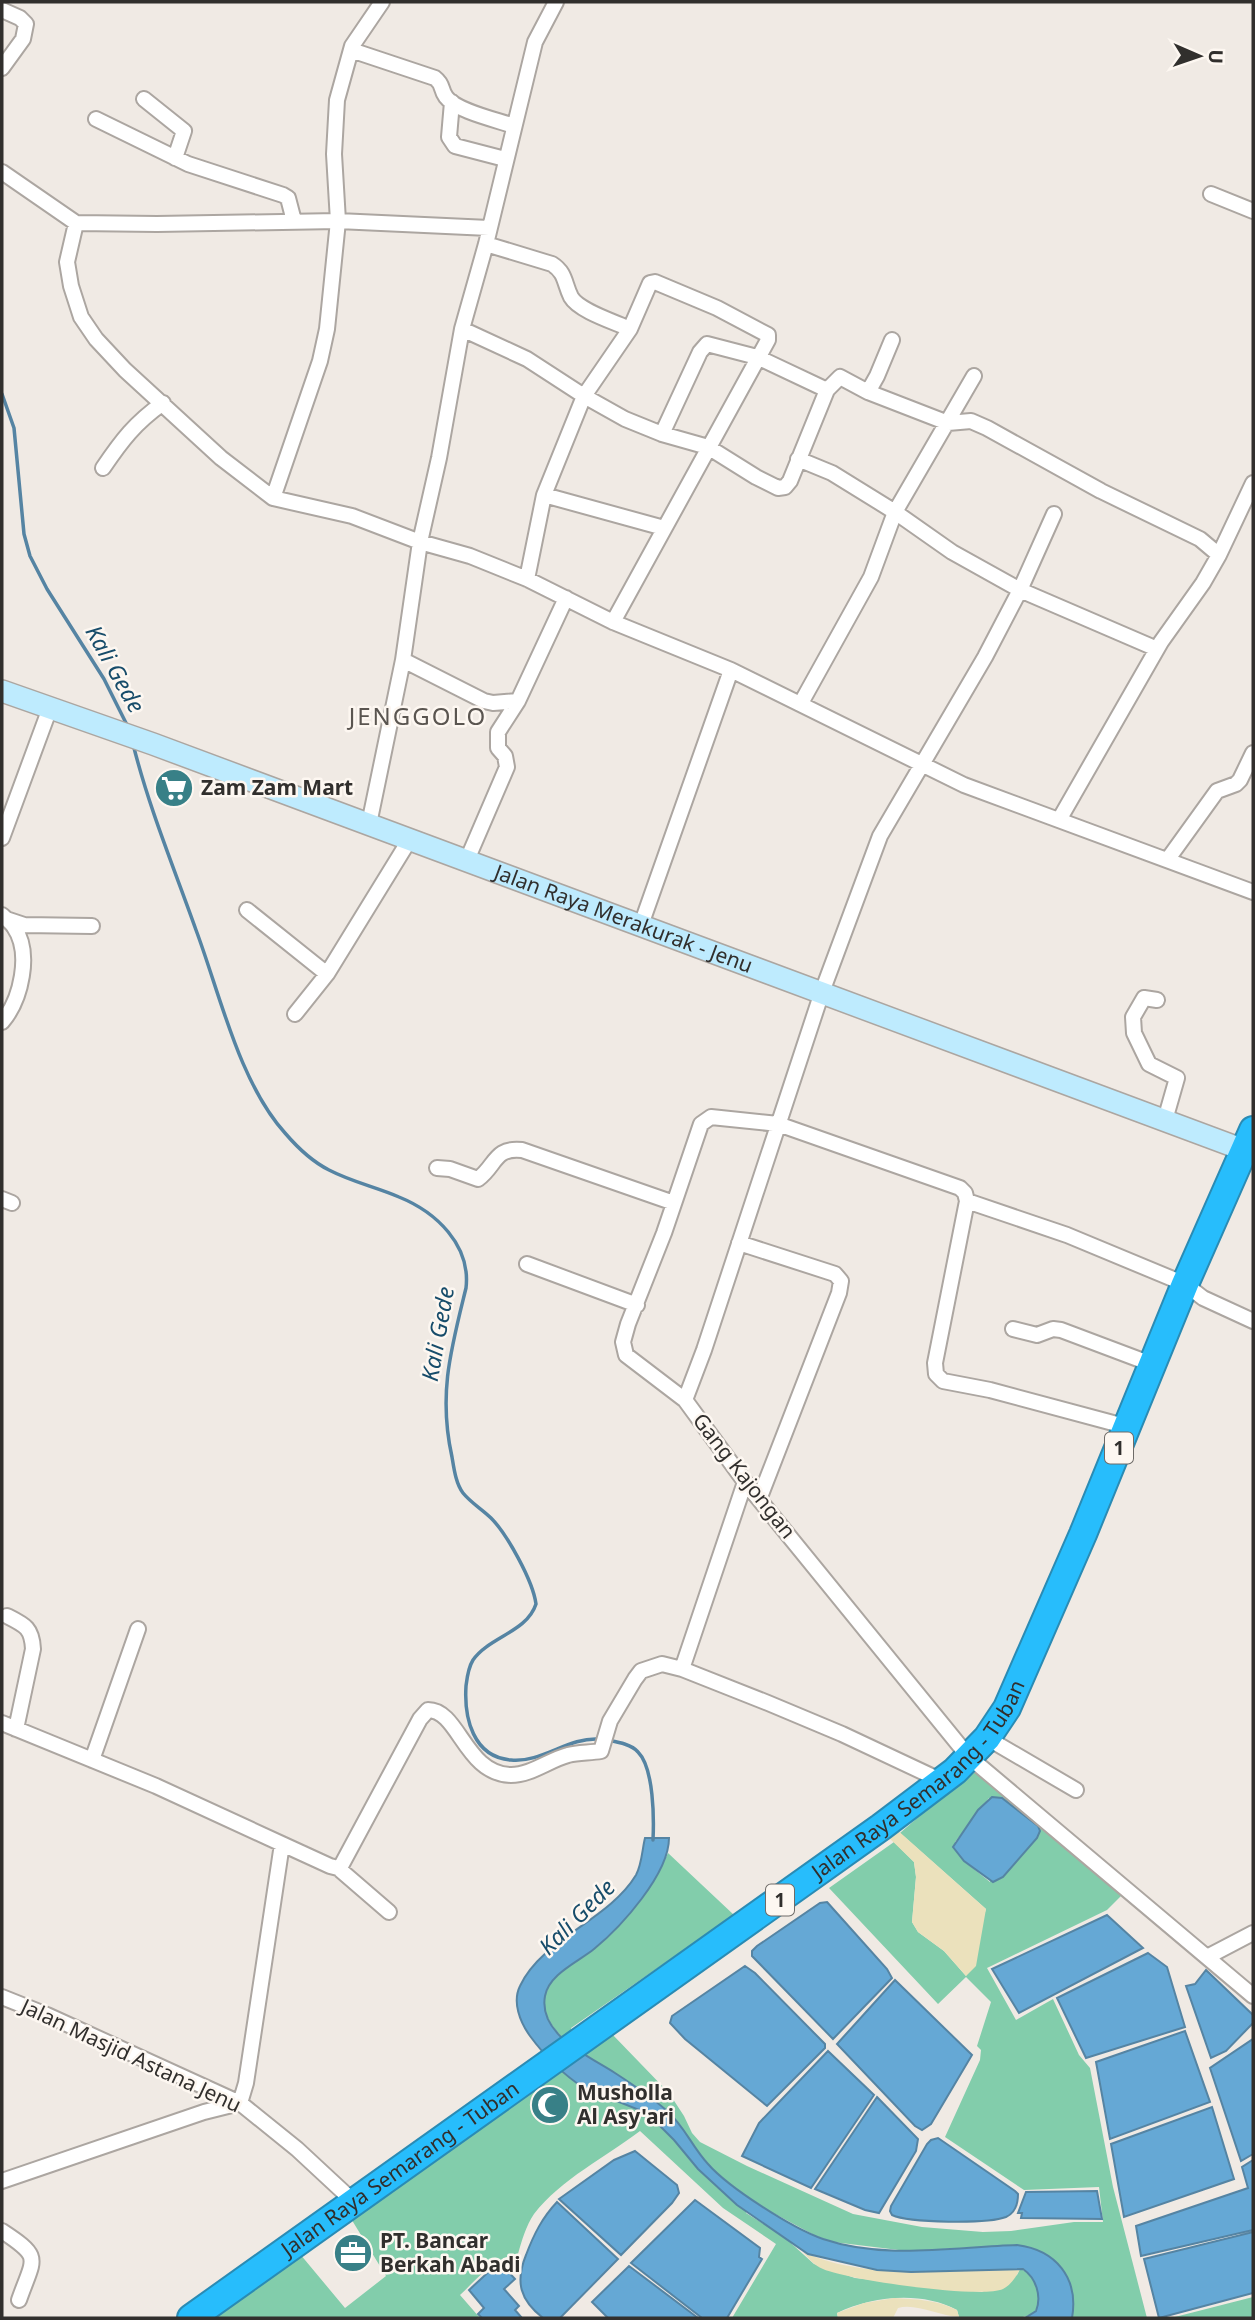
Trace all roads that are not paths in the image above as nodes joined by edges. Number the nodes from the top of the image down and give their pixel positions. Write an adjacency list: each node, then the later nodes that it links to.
1 (382, 2): 4 (street)
2 (556, 2): 9 (street)
3 (2, 10): 5 (street)
4 (351, 50): 7 (street); 16 (street)
5 (2, 68)
6 (144, 99): 10 (street)
7 (452, 102): 9 (street); 11 (street)
8 (96, 118): 10 (street)
9 (514, 126): 11 (street)
10 (175, 158): 15 (street)
11 (505, 159): 18 (street)
12 (7, 176): 17 (street)
13 (1211, 194): 14 (street)
14 (1253, 211)
15 (295, 221): 16 (street); 17 (street)
16 (338, 221): 18 (street); 36 (street)
17 (76, 223): 28 (street)
18 (489, 228): 19 (street)
19 (486, 244): 20 (street); 21 (street)
20 (462, 329): 27 (street); 40 (street)
21 (630, 329): 23 (street); 27 (street)
22 (892, 340): 26 (street)
23 (757, 356): 25 (street); 30 (street); 31 (street)
24 (974, 376): 29 (street)
25 (827, 390): 26 (street); 32 (street)
26 (868, 392): 29 (street)
27 (584, 396): 30 (street); 35 (street)
28 (163, 404): 33 (street); 36 (street)
29 (948, 423): 37 (street); 41 (street)
30 (662, 434): 31 (street)
31 (708, 447): 32 (street); 39 (street)
32 (798, 459): 37 (street)
33 (103, 468)
34 (1253, 483): 41 (street)
35 (544, 495): 39 (street); 42 (street)
36 (273, 498): 40 (street)
37 (895, 512): 43 (street); 51 (street)
38 (1054, 514): 43 (street, Gang Kajongan)
39 (664, 528): 45 (street)
40 (420, 542): 42 (street); 47 (street)
41 (1219, 555): 46 (street)
42 (527, 579): 44 (street)
43 (1020, 590): 46 (street); 54 (street, Gang Kajongan)
44 (566, 598): 45 (street); 50 (street)
45 (613, 622): 48 (street)
46 (1157, 649): 55 (street)
47 (403, 660): 50 (street); 56 (street)
48 (731, 670): 51 (street); 64 (street)
49 (2, 691): 52 (main road, Jalan Raya Merakurak - Jenu)
50 (517, 701): 60 (street)
51 (802, 703): 54 (street)
52 (50, 708): 56 (main road, Jalan Raya Merakurak - Jenu); 57 (street)
53 (1253, 753): 59 (street)
54 (921, 765): 55 (street); 67 (street, Gang Kajongan)
55 (1059, 820): 59 (street)
56 (369, 824): 58 (main road, Jalan Raya Merakurak - Jenu)
57 (2, 838)
58 (410, 839): 60 (main road, Jalan Raya Merakurak - Jenu); 66 (street)
59 (1168, 859): 61 (street)
60 (467, 860): 64 (main road, Jalan Raya Merakurak - Jenu)
61 (1253, 892)
62 (247, 910): 66 (street)
63 (3, 917): 65 (street); 70 (street)
64 (641, 925): 67 (main road, Jalan Raya Merakurak - Jenu)
65 (92, 926)
66 (327, 974): 69 (street)
67 (822, 992): 71 (main road, Jalan Raya Merakurak - Jenu); 72 (street, Gang Kajongan)
68 (1157, 1000): 71 (street)
69 (295, 1014)
70 (2, 1022)
71 (1165, 1120): 73 (main road, Jalan Raya Merakurak - Jenu)
72 (778, 1125): 75 (street); 76 (street); 77 (street, Gang Kajongan)
73 (1249, 1140): 79 (highway, Jalan Raya Semarang - Tuban / 1)
74 (437, 1168): 76 (street)
75 (967, 1201): 79 (street); 85 (street)
76 (674, 1203): 80 (street)
77 (739, 1243): 84 (street, Gang Kajongan); 87 (street)
78 (527, 1264): 80 (street)
79 (1185, 1284): 81 (street); 83 (highway, Jalan Raya Semarang - Tuban / 1)
80 (637, 1305): 84 (street)
81 (1253, 1321)
82 (1013, 1329): 83 (street)
83 (1154, 1365): 85 (highway, Jalan Raya Semarang - Tuban / 1)
84 (685, 1400): 86 (street, Gang Kajongan)
85 (1128, 1427): 93 (highway, Jalan Raya Semarang - Tuban / 1)
86 (745, 1482): 87 (street, Gang Kajongan); 90 (street)
87 (760, 1497): 93 (street, Gang Kajongan)
88 (7, 1616): 92 (street)
89 (138, 1629): 94 (street)
90 (682, 1669): 95 (street); 98 (street)
91 (2, 1723): 92 (street)
92 (16, 1729): 94 (street)
93 (977, 1747): 95 (highway, Jalan Raya Semarang - Tuban / 1); 96 (street); 101 (street)
94 (92, 1760): 97 (street)
95 (942, 1781): 106 (highway, Jalan Raya Semarang - Tuban / 1)
96 (1076, 1790)
97 (282, 1844): 98 (street); 104 (street)
98 (338, 1868): 99 (street)
99 (389, 1912)
100 (1253, 1933): 101 (street)
101 (1207, 1957): 102 (street)
102 (1253, 1996)
103 (2, 1997): 104 (street, Jalan Masjid Astana Jenu)
104 (240, 2103): 105 (street); 106 (street, Jalan Masjid Astana Jenu)
105 (2, 2181)
106 (353, 2201): 109 (highway, Jalan Raya Semarang - Tuban / 1)
107 (2, 2231): 108 (street)
108 (19, 2300)
109 (191, 2318)

